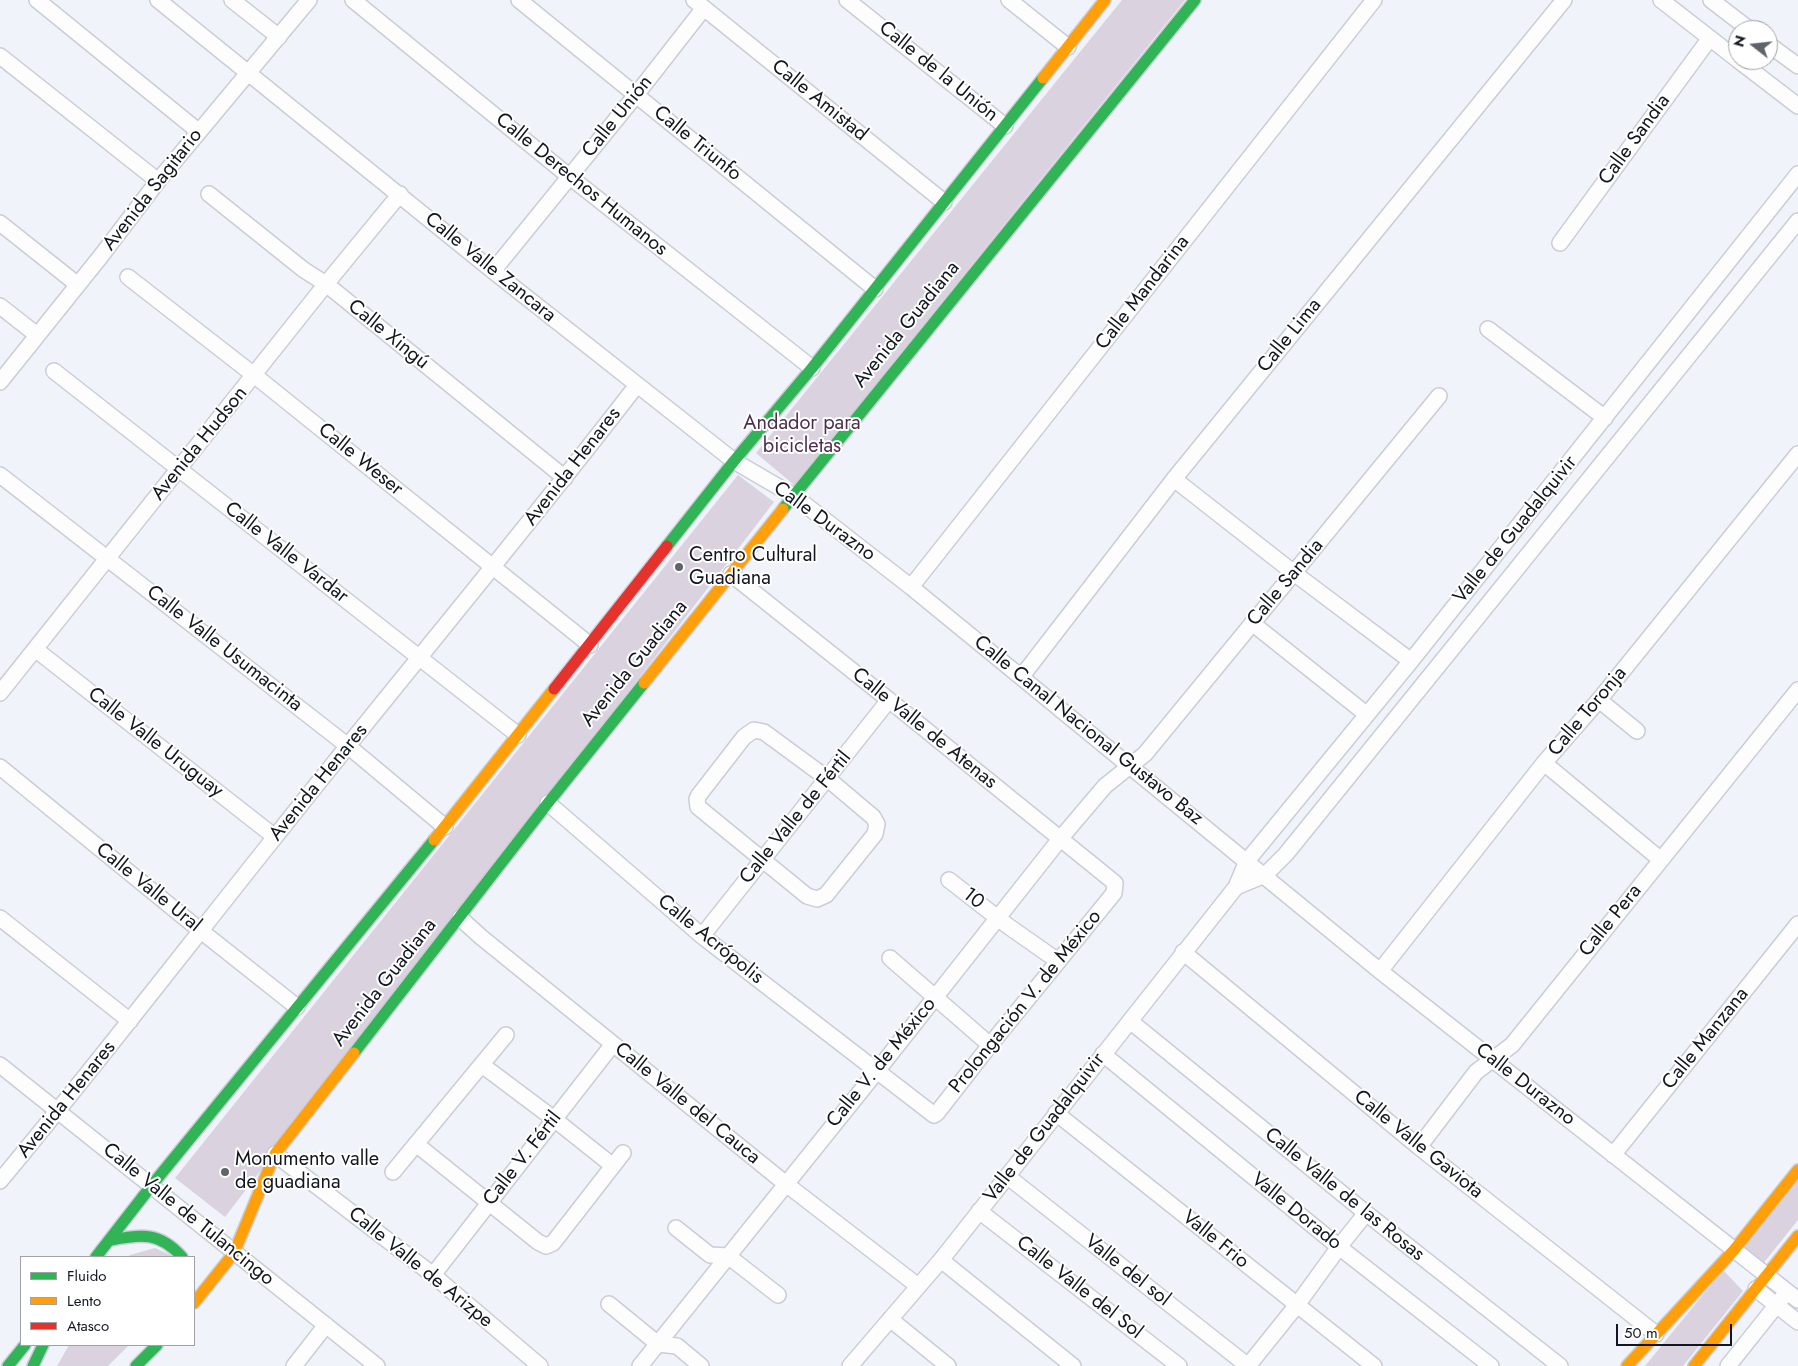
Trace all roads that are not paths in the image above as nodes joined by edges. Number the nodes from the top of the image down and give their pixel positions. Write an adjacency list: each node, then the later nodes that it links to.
1 (37, 0): 29 (street)
2 (158, 0): 25 (street, Calle Valle Zancara)
3 (232, 0): 17 (street)
4 (309, 0): 17 (street, Avenida Sagitario)
5 (352, 0): 31 (street, Calle Derechos Humanos)
6 (519, 0): 26 (street, Calle Triunfo)
7 (847, 0): 28 (street, Calle de la Unión)
8 (1008, 0): 19 (street)
9 (1105, 0): 19 (street)
10 (1195, 0): 60 (street, Avenida Guadiana)
11 (1374, 0): 65 (street, Calle Mandarina)
12 (1564, 0): 59 (street, Calle Lima)
13 (1662, 0): 18 (street)
14 (1711, 0): 16 (street)
15 (699, 4): 26 (street, Calle Unión); 35 (street, Calle Amistad)
16 (1737, 20)
17 (279, 37): 25 (street, Avenida Sagitario)
18 (1710, 38): 21 (street); 38 (street, Calle Sandia)
19 (1068, 47): 28 (street)
20 (1778, 51): 23 (street)
21 (1728, 52)
22 (0, 56): 32 (street)
23 (1798, 66)
24 (1751, 70): 27 (street)
25 (248, 72): 29 (street, Avenida Sagitario); 34 (street, Calle Valle Zancara)
26 (636, 95): 31 (street, Calle Unión); 43 (street, Calle Triunfo)
27 (1798, 106)
28 (1005, 126): 35 (street)
29 (198, 131): 32 (street, Avenida Sagitario)
30 (1798, 174): 53 (street, Valle de Guadalquivir)
31 (570, 177): 39 (street, Calle Unión); 47 (street, Calle Derechos Humanos)
32 (158, 180): 42 (street, Avenida Sagitario)
33 (210, 194): 41 (street, Calle Xingú)
34 (400, 194): 39 (street, Calle Valle Zancara); 41 (street, Avenida Hudson)
35 (944, 202): 43 (street)
36 (1798, 221): 91 (street, Valle de Guadalquivir)
37 (0, 223): 42 (street)
38 (1560, 243)
39 (493, 271): 51 (street, Calle Valle Zancara)
40 (128, 277): 49 (street, Calle Weser)
41 (326, 284): 49 (street, Avenida Hudson); 58 (street, Calle Xingú)
42 (78, 285): 46 (street, Avenida Sagitario)
43 (875, 289): 47 (street)
44 (0, 306): 46 (street)
45 (1488, 329): 53 (street)
46 (37, 335): 50 (street, Avenida Sagitario)
47 (812, 368): 55 (street)
48 (54, 371): 56 (street, Calle Valle Vardar)
49 (254, 375): 56 (street, Avenida Hudson); 62 (street, Calle Weser)
50 (0, 382)
51 (637, 385): 55 (street, Calle Valle Zancara); 58 (street, Avenida Henares)
52 (1438, 396): 63 (street, Calle Sandia)
53 (1605, 418): 70 (street, Valle de Guadalquivir)
54 (1798, 454): 75 (street, Calle Toronja)
55 (734, 461): 60 (street, Calle Durazno); 67 (street)
56 (179, 469): 61 (street, Avenida Hudson); 69 (street, Calle Valle Vardar)
57 (0, 475): 61 (street, Calle Valle Usumacinta)
58 (565, 478): 62 (street, Avenida Henares)
59 (1174, 479): 63 (street); 71 (street, Calle Lima)
60 (794, 496): 64 (street, Avenida Guadiana); 65 (street, Calle Durazno)
61 (108, 559): 68 (street, Avenida Hudson); 79 (street, Calle Valle Usumacinta)
62 (494, 568): 67 (street, Calle Weser); 69 (street, Avenida Henares)
63 (1294, 573): 66 (street, Calle Sandia); 70 (street)
64 (731, 574): 74 (street, Calle Valle de Atenas); 84 (street, Avenida Guadiana)
65 (912, 587): 71 (street, Calle Canal Nacional Gustavo Baz)
66 (1252, 623): 76 (street); 81 (street, Calle Sandia)
67 (590, 645): 78 (street)
68 (35, 649): 73 (street, Avenida Hudson); 86 (street, Calle Valle Uruguay)
69 (421, 658): 78 (street, Calle Valle Vardar); 79 (street, Avenida Henares)
70 (1411, 661): 76 (street, Valle de Guadalquivir)
71 (1022, 676): 81 (street, Calle Canal Nacional Gustavo Baz)
72 (1798, 690): 89 (street, Calle Pera)
73 (0, 693)
74 (889, 700): 83 (street, Calle Valle de Fértil); 87 (street, Calle Valle de Atenas)
75 (1598, 700): 77 (street); 80 (street, Calle Toronja)
76 (1366, 714): 90 (street, Valle de Guadalquivir)
77 (1637, 730)
78 (518, 735): 85 (street)
79 (348, 746): 85 (street, Calle Valle Usumacinta); 86 (street, Avenida Henares)
80 (1544, 763): 89 (street); 104 (street, Calle Toronja)
81 (1129, 766): 87 (street, Calle V. de México); 90 (street, Calle Canal Nacional Gustavo Baz)
82 (0, 767): 99 (street, Calle Valle Ural)
83 (828, 779): 88 (street, Calle Valle de Fértil); 88 (street); 88 (street)
84 (548, 803): 96 (street, Avenida Guadiana); 100 (street, Calle Acrópolis)
85 (445, 827): 106 (street)
86 (275, 837): 99 (street, Avenida Henares)
87 (1060, 839): 93 (street, Calle Valle de Atenas); 97 (street, Calle V. de México)
88 (762, 860): 100 (street, Calle Valle de Fértil)
89 (1660, 860): 113 (street, Calle Pera)
90 (1247, 861): 91 (street, Calle Canal Nacional Gustavo Baz); 94 (street, Valle de Guadalquivir)
91 (1265, 875): 94 (street, Valle de Guadalquivir); 104 (street, Calle Durazno)
92 (949, 880): 97 (street, 10)
93 (1115, 886): 103 (street, Prolongación V. de México)
94 (1236, 887): 101 (street, Valle de Guadalquivir)
95 (0, 918): 107 (street)
96 (460, 918): 110 (street, Calle Valle del Cauca); 124 (street, Avenida Guadiana)
97 (997, 918): 103 (street, 10); 105 (street, Calle V. de México)
98 (1798, 924): 125 (street, Calle Manzana)
99 (201, 931): 106 (street, Calle Valle Ural); 107 (street, Avenida Henares)
100 (702, 936): 116 (street, Calle Acrópolis)
101 (1183, 952): 108 (street, Valle de Guadalquivir); 122 (street, Calle Valle Gaviota)
102 (890, 958): 105 (street)
103 (1058, 961): 111 (street, Prolongación V. de México)
104 (1380, 971): 113 (street, Calle Durazno)
105 (935, 998): 111 (street); 116 (street, Calle V. de México)
106 (297, 1007): 132 (street)
107 (130, 1021): 117 (street, Avenida Henares)
108 (1130, 1022): 112 (street, Valle de Guadalquivir); 135 (street, Calle Valle de las Rosas)
109 (506, 1035): 115 (street)
110 (613, 1044): 120 (street, Calle V. Fértil); 131 (street, Calle Valle del Cauca)
111 (990, 1045): 119 (street, Prolongación V. de México)
112 (1103, 1054): 118 (street, Valle de Guadalquivir); 139 (street, Valle Dorado)
113 (1493, 1060): 122 (street, Calle Pera); 125 (street, Calle Durazno)
114 (0, 1065): 117 (street, Calle Valle de Tulancingo)
115 (482, 1065): 120 (street); 121 (street)
116 (878, 1071): 119 (street, Calle Acrópolis); 131 (street, Calle V. de México)
117 (58, 1111): 130 (street, Avenida Henares); 132 (street, Calle Valle de Tulancingo)
118 (1056, 1113): 129 (street, Valle de Guadalquivir); 154 (street, Valle Frio)
119 (934, 1115)
120 (554, 1119): 126 (street); 133 (street, Calle V. Fértil)
121 (416, 1144): 128 (street); 133 (street)
122 (1419, 1146): 159 (street, Calle Valle Gaviota)
123 (623, 1153): 126 (street)
124 (275, 1154): 141 (street, Avenida Guadiana); 146 (street, Calle Valle de Arizpe)
125 (1613, 1155): 140 (street, Calle Durazno)
126 (613, 1166): 133 (street)
127 (1798, 1170): 140 (street)
128 (393, 1172)
129 (1007, 1176): 134 (street, Valle de Guadalquivir); 178 (street, Valle del sol)
130 (0, 1181)
131 (786, 1184): 144 (street, Calle V. de México); 148 (street, Calle Valle del Cauca)
132 (152, 1185): 138 (street); 141 (street, Calle Valle de Tulancingo)
133 (489, 1202): 146 (street, Calle V. Fértil)
134 (979, 1211): 145 (street, Valle de Guadalquivir); 177 (street, Calle Valle del Sol)
135 (1366, 1213): 139 (street); 181 (street, Calle Valle de las Rosas)
136 (676, 1228): 144 (street)
137 (1798, 1236): 147 (street)
138 (111, 1240): 142 (street); 143 (street)
139 (1339, 1247): 154 (street); 180 (street, Valle Dorado)
140 (1734, 1250): 147 (street, Calle Durazno); 159 (street)
141 (234, 1253): 152 (street, Avenida Guadiana); 158 (street, Calle Valle de Tulancingo)
142 (97, 1256)
143 (181, 1256)
144 (728, 1256): 150 (street); 160 (street, Calle V. de México)
145 (941, 1260): 148 (street, Valle de Guadalquivir); 176 (street)
146 (433, 1275): 171 (street, Calle Valle de Arizpe)
147 (1766, 1276): 149 (street); 151 (street, Calle Durazno)
148 (918, 1286): 156 (street, Valle de Guadalquivir)
149 (1756, 1289): 155 (street); 183 (street)
150 (778, 1295)
151 (1793, 1296): 155 (street)
152 (195, 1302)
153 (609, 1304): 160 (street)
154 (1296, 1305): 178 (street); 179 (street, Valle Frio)
155 (1776, 1306): 157 (street); 184 (street)
156 (890, 1319): 174 (street, Valle de Guadalquivir); 175 (street)
157 (1798, 1322)
158 (326, 1325): 169 (street); 170 (street, Calle Valle de Tulancingo)
159 (1656, 1334): 182 (street)
160 (658, 1344): 172 (street, Calle V. de México); 173 (street)
161 (24, 1346): 165 (street)
162 (43, 1346): 166 (street)
163 (157, 1346): 167 (street)
164 (157, 1346): 168 (street)
165 (8, 1366)
166 (33, 1366)
167 (136, 1366)
168 (142, 1366)
169 (294, 1366)
170 (377, 1366)
171 (540, 1366)
172 (640, 1366)
173 (701, 1366)
174 (850, 1366)
175 (948, 1366)
176 (1073, 1366)
177 (1179, 1366)
178 (1248, 1366)
179 (1374, 1366)
180 (1491, 1366)
181 (1560, 1366)
182 (1627, 1366)
183 (1694, 1366)
184 (1728, 1366)

